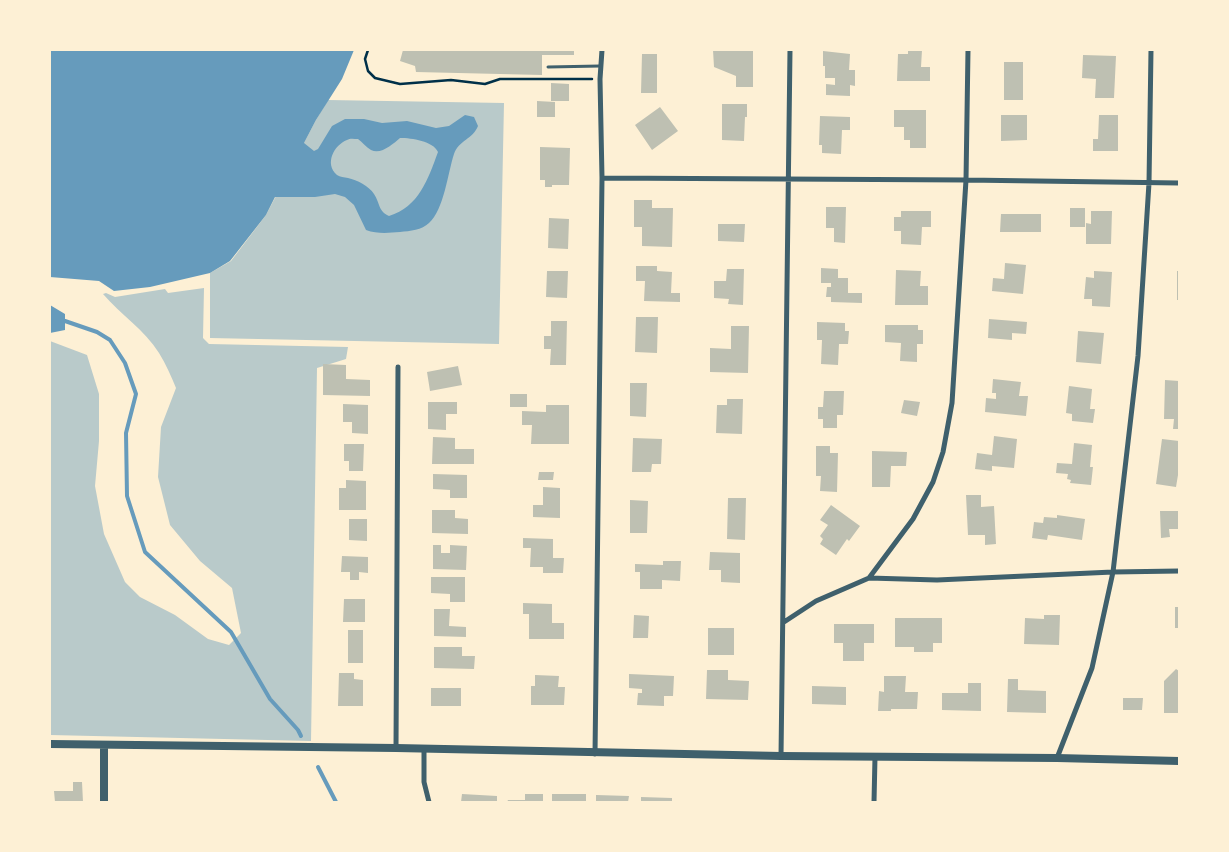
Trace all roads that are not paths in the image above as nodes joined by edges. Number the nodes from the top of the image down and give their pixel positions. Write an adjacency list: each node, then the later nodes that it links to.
1 (602, 50): 5 (street)
2 (790, 50): 8 (street)
3 (968, 50): 9 (street)
4 (1151, 50): 10 (street)
5 (601, 66): 6 (lane); 7 (street)
6 (548, 67)
7 (602, 178): 8 (street); 21 (street)
8 (788, 179): 9 (street); 16 (street)
9 (966, 180): 10 (street); 15 (street)
10 (1149, 183): 11 (street); 14 (street)
11 (1179, 183)
12 (398, 367): 19 (street)
13 (1179, 571): 14 (street)
14 (1114, 572): 15 (street); 24 (street)
15 (869, 578): 16 (street)
16 (784, 622): 22 (street)
17 (50, 744): 18 (street)
18 (104, 745): 19 (street); 26 (street)
19 (396, 748): 20 (street)
20 (424, 749): 21 (street); 27 (street)
21 (594, 754): 22 (street)
22 (781, 756): 23 (street)
23 (875, 757): 24 (street); 28 (street)
24 (1057, 758): 25 (street)
25 (1179, 761)
26 (104, 802)
27 (429, 802)
28 (874, 802)

